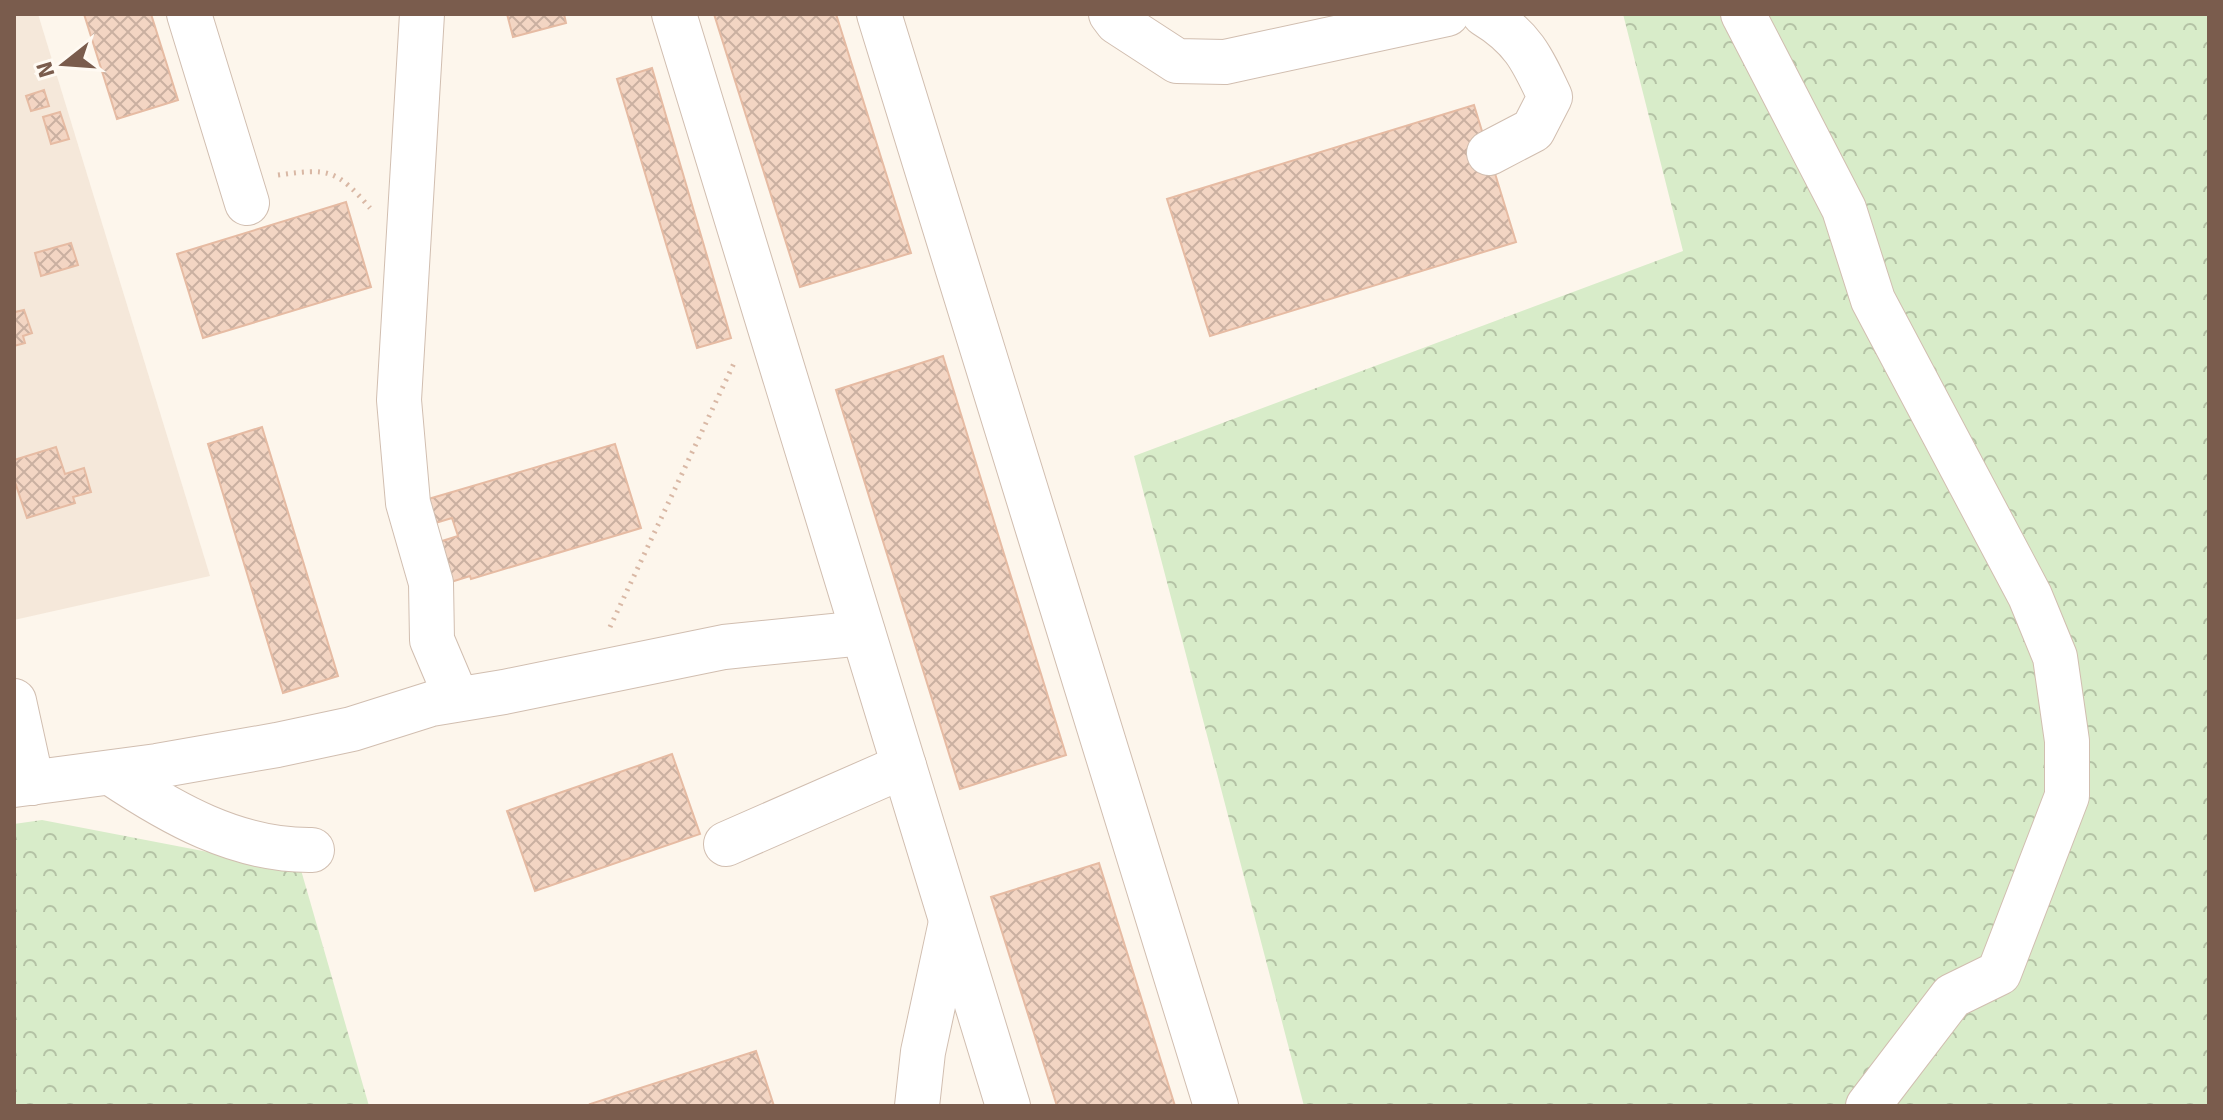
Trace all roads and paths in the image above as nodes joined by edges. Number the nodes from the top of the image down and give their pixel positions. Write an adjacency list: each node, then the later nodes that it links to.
1 (189, 14): 10 (street)
2 (422, 14): 11 (street)
3 (674, 14): 12 (street)
4 (879, 14): 25 (street)
5 (1111, 14): 6 (street)
6 (1447, 14)
7 (1484, 14): 9 (street)
8 (1743, 14): 26 (street)
9 (1489, 153)
10 (244, 194): 11 (path)
11 (408, 250): 15 (street)
12 (764, 307): 13 (street); 14 (path)
13 (863, 633): 14 (street); 17 (street)
14 (587, 674): 15 (street)
15 (457, 699): 18 (street)
16 (14, 701): 19 (street)
17 (904, 766): 20 (street); 22 (street)
18 (111, 773): 19 (street); 21 (street)
19 (23, 784)
20 (726, 844)
21 (312, 850)
22 (951, 920): 23 (street); 24 (street)
23 (917, 1106)
24 (1008, 1106)
25 (1216, 1106)
26 (1868, 1106)

